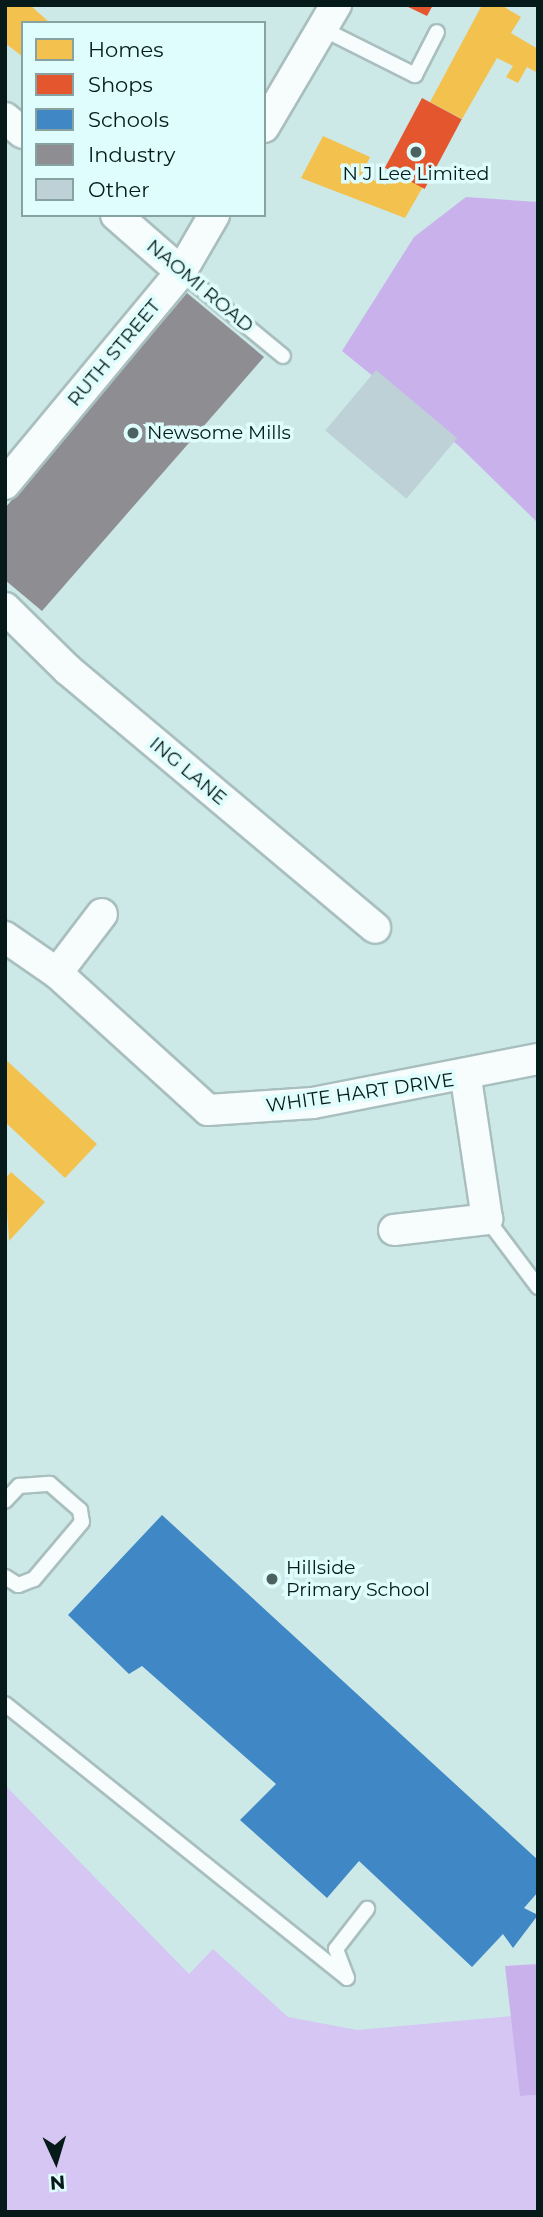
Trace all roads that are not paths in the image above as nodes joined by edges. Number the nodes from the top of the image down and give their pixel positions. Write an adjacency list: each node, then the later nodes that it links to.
1 (329, 17): 2 (lane); 4 (street)
2 (437, 32)
3 (5, 118): 5 (street)
4 (266, 124)
5 (21, 131)
6 (118, 217): 8 (street, NAOMI ROAD)
7 (213, 217): 8 (street, RUTH STREET)
8 (181, 272): 9 (lane, NAOMI ROAD); 10 (street, RUTH STREET)
9 (284, 356)
10 (5, 484)
11 (5, 608): 13 (street, ING LANE)
12 (102, 914): 15 (street)
13 (375, 928)
14 (5, 937): 15 (street, WHITE HART DRIVE)
15 (57, 973): 17 (street, WHITE HART DRIVE)
16 (538, 1059): 17 (street, WHITE HART DRIVE)
17 (466, 1078): 18 (street, WHITE HART DRIVE)
18 (487, 1219): 19 (street); 20 (lane)
19 (394, 1230)
20 (538, 1287)
21 (5, 1502): 22 (lane)
22 (5, 1577)
23 (5, 1704): 24 (lane)
24 (367, 1909)

